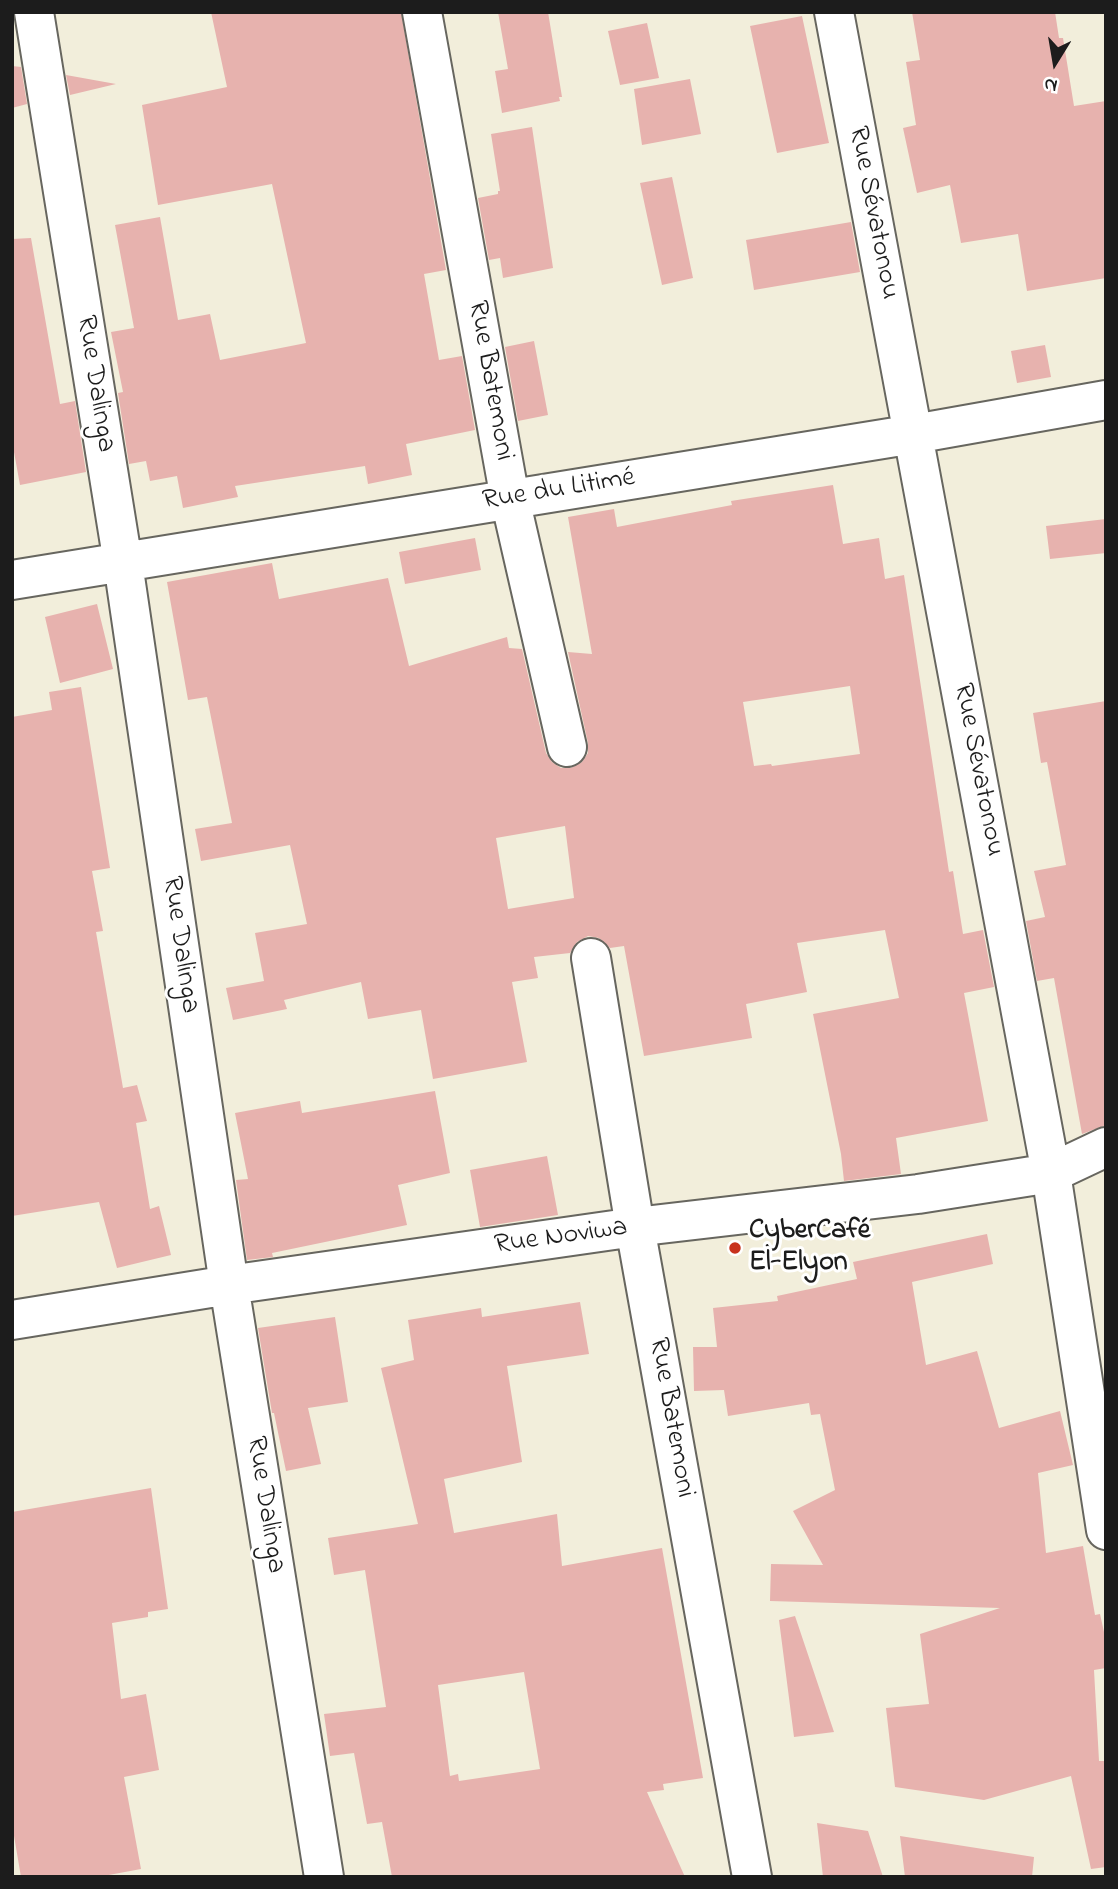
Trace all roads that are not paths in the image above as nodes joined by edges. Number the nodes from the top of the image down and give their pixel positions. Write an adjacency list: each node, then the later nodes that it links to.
1 (34, 12): 7 (street, Rue Dalinga)
2 (422, 12): 6 (street, Rue Batemoni)
3 (834, 12): 5 (street, Rue Sévatonou)
4 (1106, 400): 5 (street, Rue du Litimé)
5 (914, 434): 6 (street, Rue du Litimé); 12 (street, Rue Sévatonou)
6 (510, 499): 7 (street, Rue du Litimé); 9 (street, Rue Batemoni)
7 (123, 563): 8 (street, Rue du Litimé); 14 (street, Rue Dalinga)
8 (12, 580)
9 (567, 747)
10 (591, 958): 13 (street, Rue Batemoni)
11 (1106, 1147): 12 (street, Rue Noviwa)
12 (1051, 1173): 13 (street, Rue Noviwa); 16 (street, Rue Sévatonou)
13 (635, 1227): 14 (street, Rue Noviwa); 18 (street, Rue Batemoni)
14 (229, 1285): 15 (street, Rue Noviwa); 17 (street, Rue Dalinga)
15 (12, 1320)
16 (1106, 1530)
17 (324, 1877)
18 (752, 1877)

